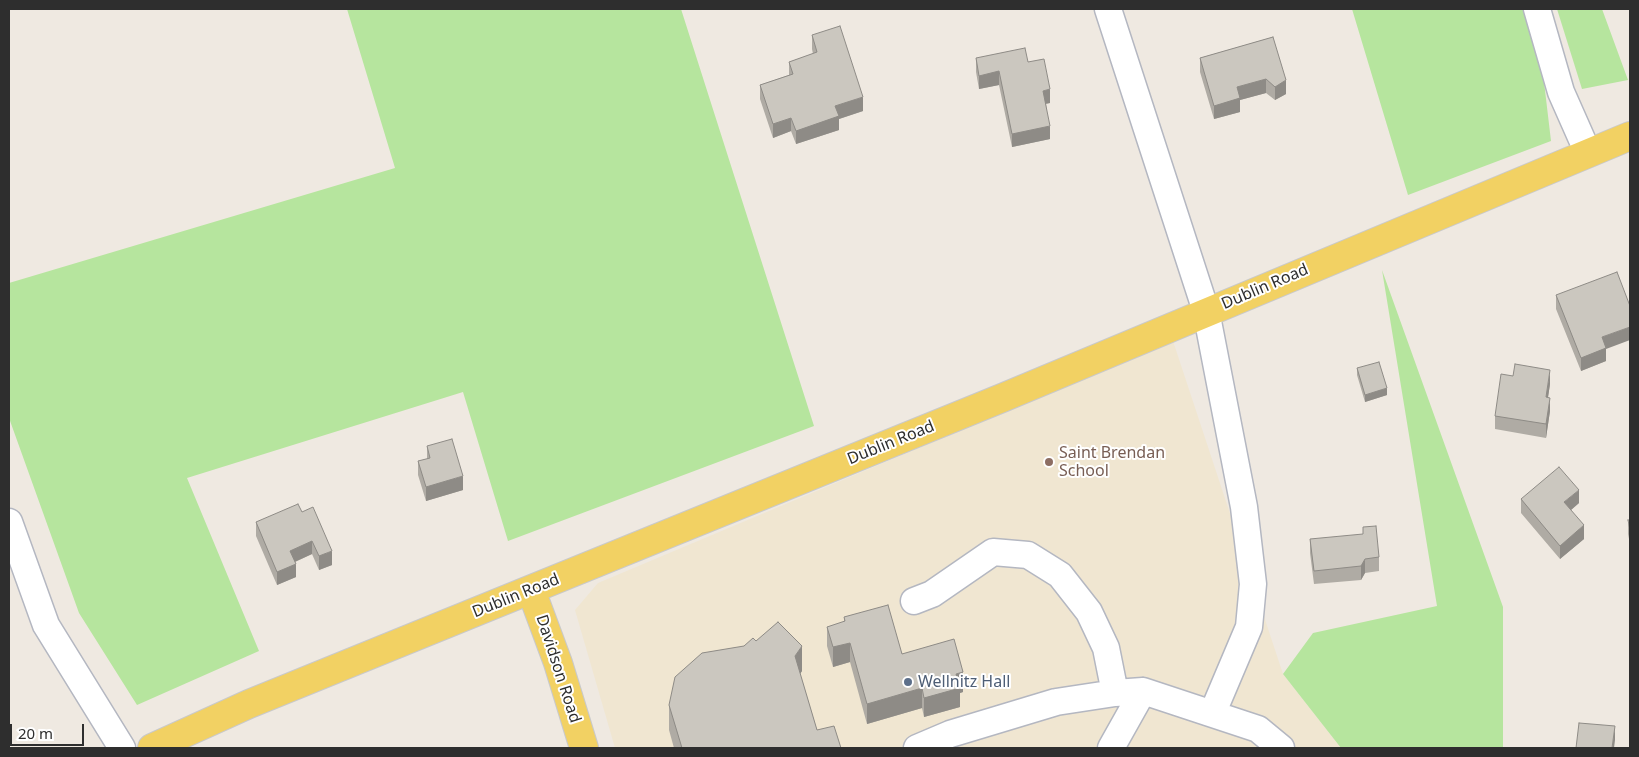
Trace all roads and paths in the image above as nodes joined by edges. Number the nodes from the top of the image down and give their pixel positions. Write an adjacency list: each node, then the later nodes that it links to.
1 (1108, 9): 5 (lane)
2 (1537, 9): 4 (lane)
3 (1630, 136): 4 (main road, Dublin Road)
4 (1588, 153): 5 (main road, Dublin Road)
5 (1206, 312): 7 (main road, Dublin Road); 11 (lane)
6 (9, 522): 12 (lane)
7 (531, 590): 13 (main road, Dublin Road); 14 (main road, Davidson Road)
8 (914, 601): 10 (lane)
9 (1143, 691): 10 (lane); 11 (lane); 16 (lane)
10 (1115, 693): 15 (lane)
11 (1213, 712): 17 (lane)
12 (122, 748)
13 (152, 748)
14 (584, 748)
15 (917, 748)
16 (1111, 748)
17 (1281, 748)

